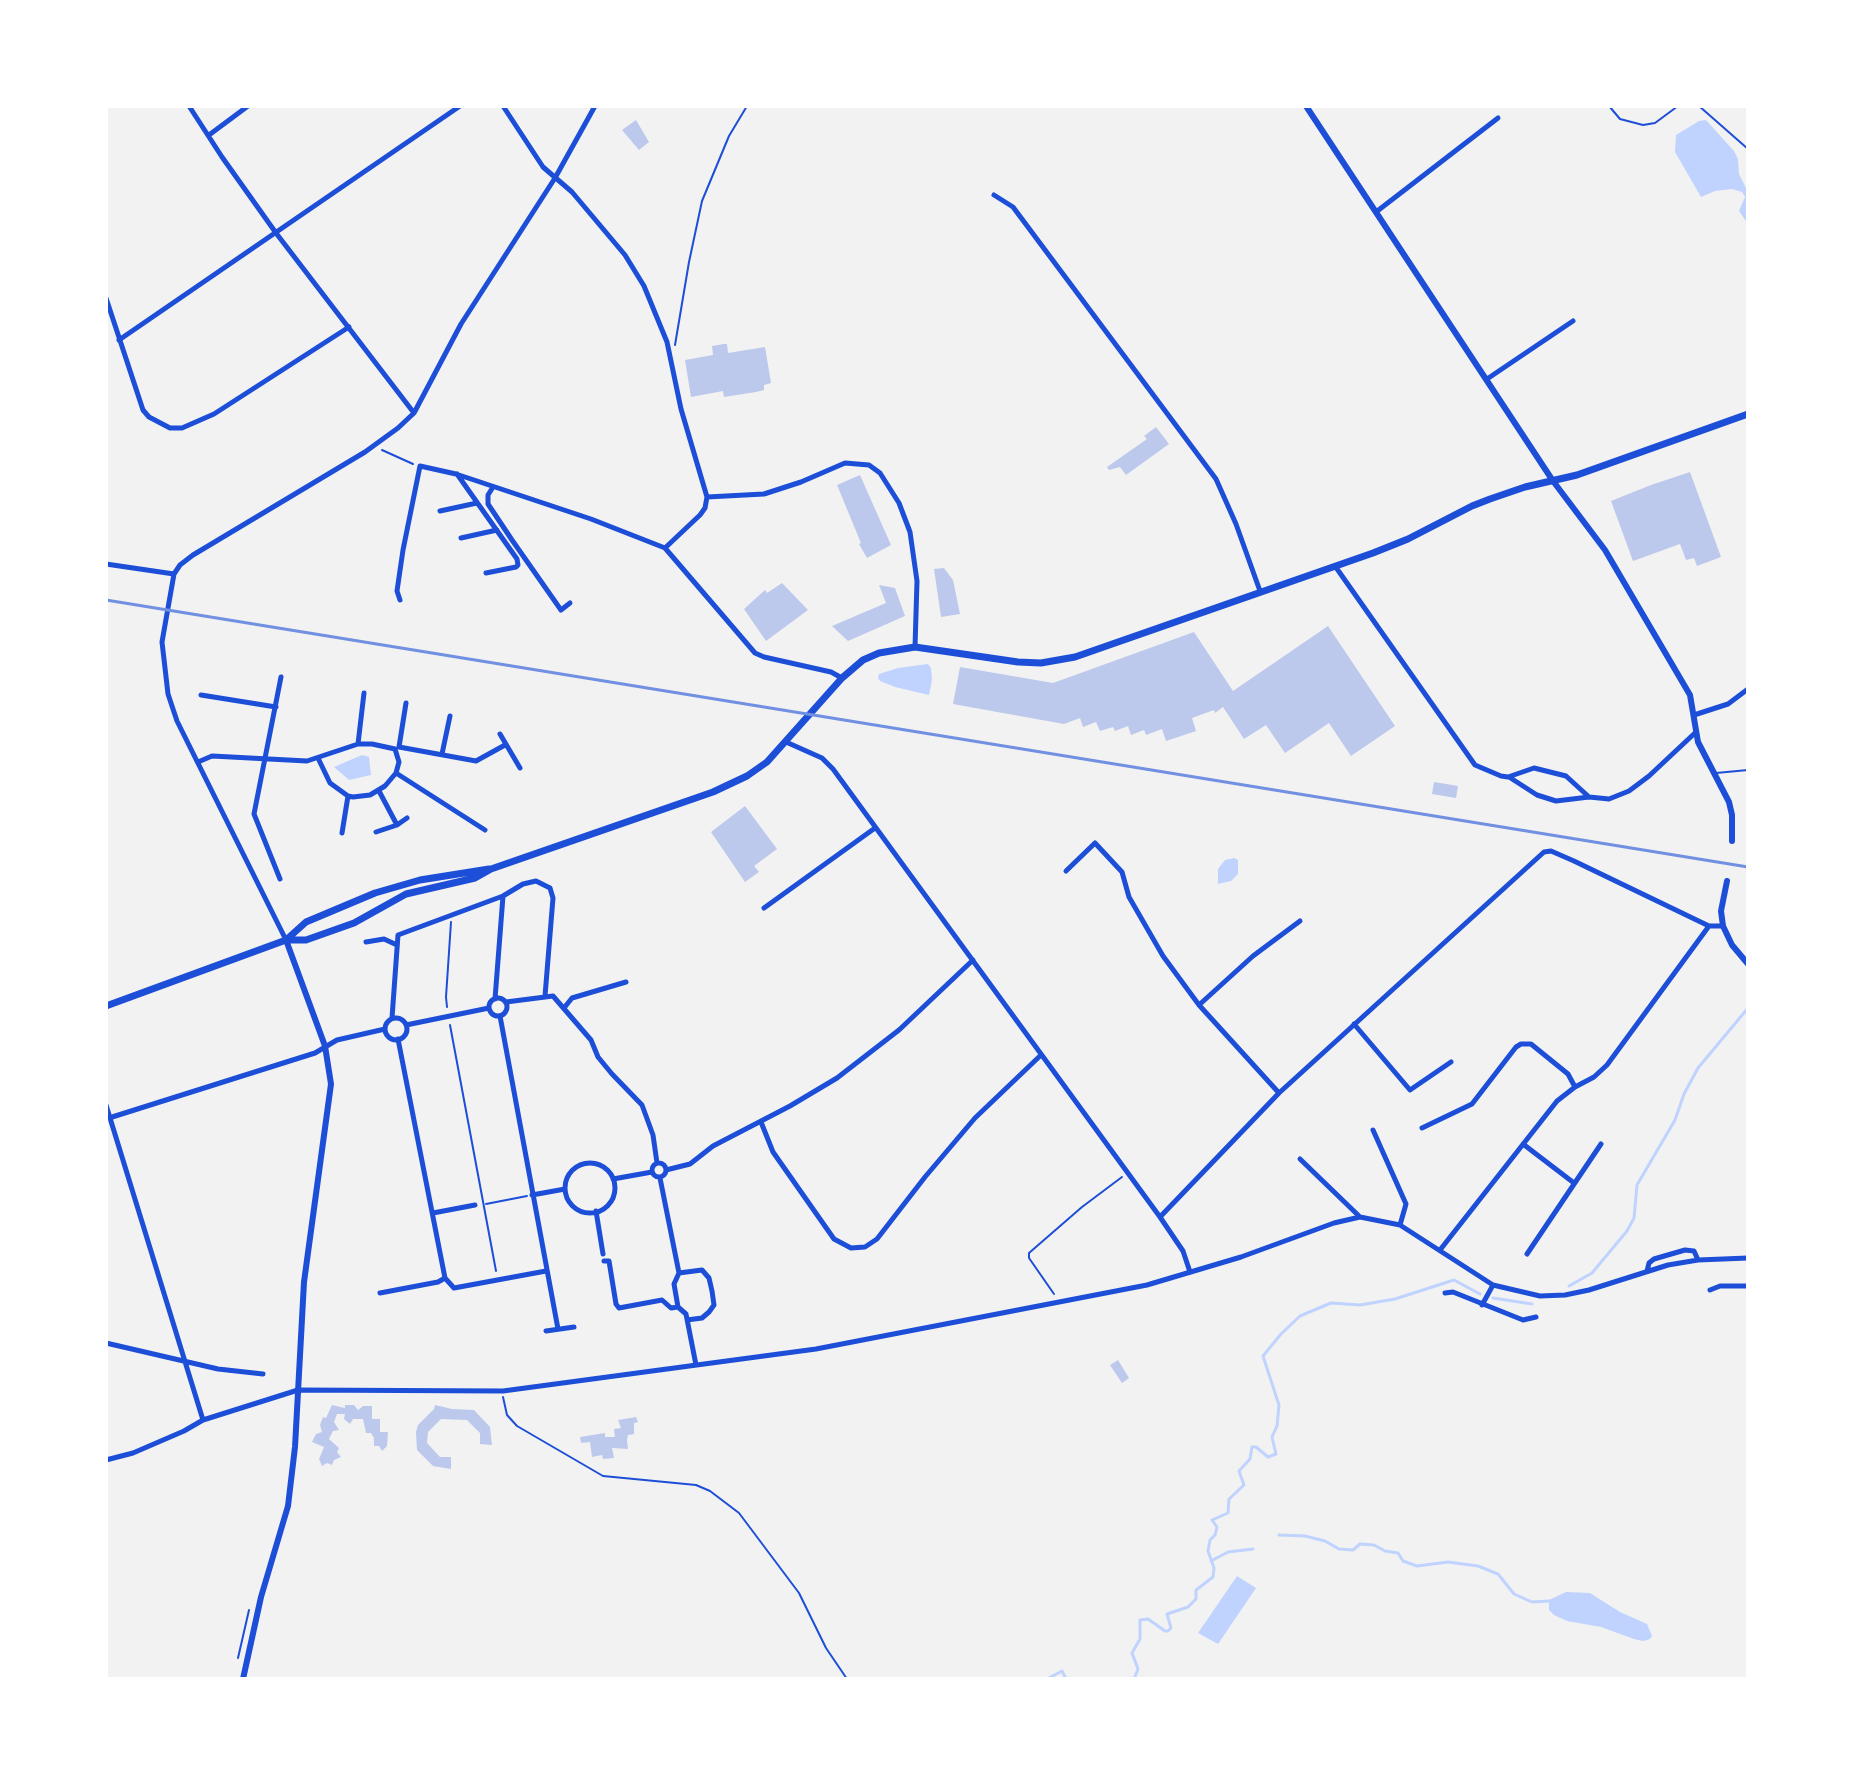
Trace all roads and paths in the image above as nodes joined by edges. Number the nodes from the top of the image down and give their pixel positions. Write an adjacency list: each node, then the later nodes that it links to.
1 (189, 106): 12 (street)
2 (248, 106): 12 (street)
3 (460, 106): 17 (street)
4 (503, 106): 14 (street)
5 (595, 106): 14 (street)
6 (747, 106): 22 (path)
7 (1306, 106): 16 (street)
8 (1609, 106): 9 (lane)
9 (1678, 106)
10 (1699, 106): 13 (lane)
11 (1498, 118): 16 (street)
12 (209, 135): 17 (street)
13 (1748, 149)
14 (555, 178): 22 (street); 24 (street)
15 (994, 195): 41 (street)
16 (1376, 212): 23 (street)
17 (276, 233): 20 (street); 21 (street)
18 (106, 298): 21 (street)
19 (1573, 321): 23 (street)
20 (349, 327): 21 (street); 24 (street)
21 (119, 340)
22 (673, 362): 31 (street)
23 (1487, 379): 29 (street)
24 (414, 413): 26 (street)
25 (1748, 414): 29 (main road)
26 (375, 444): 27 (path); 40 (street)
27 (420, 466): 28 (street); 42 (street)
28 (456, 474): 30 (street); 32 (street)
29 (1553, 481): 38 (main road); 52 (street)
30 (493, 487): 36 (street); 43 (street)
31 (707, 497): 36 (street); 44 (street)
32 (477, 503): 33 (street); 34 (street)
33 (440, 511)
34 (497, 530): 35 (street); 39 (street)
35 (461, 538)
36 (665, 548): 46 (street)
37 (106, 564): 40 (street)
38 (1335, 566): 41 (main road); 68 (street)
39 (486, 573)
40 (174, 574): 63 (street)
41 (1260, 591): 44 (main road)
42 (400, 600)
43 (570, 603)
44 (915, 647): 46 (main road)
45 (281, 677): 51 (street)
46 (842, 678): 56 (main road)
47 (1748, 689): 52 (street)
48 (364, 693): 57 (street)
49 (201, 695): 51 (street)
50 (406, 703): 59 (street)
51 (276, 707): 62 (street)
52 (1694, 715): 54 (street)
53 (450, 716): 60 (street)
54 (1696, 732): 67 (street); 71 (street)
55 (500, 734): 58 (street)
56 (786, 742): 74 (street); 79 (main road)
57 (358, 744): 59 (street); 61 (street)
58 (505, 745): 60 (street); 64 (street)
59 (397, 748): 60 (street); 66 (street)
60 (442, 754)
61 (318, 758): 62 (street); 70 (street)
62 (264, 760): 63 (street); 81 (street)
63 (198, 762): 89 (street)
64 (520, 768)
65 (1748, 770): 67 (lane)
66 (396, 773): 69 (street); 75 (street)
67 (1715, 773): 78 (street)
68 (1508, 777): 71 (street); 71 (street)
69 (379, 791): 70 (street); 73 (street)
70 (348, 796): 77 (street)
71 (1589, 797)
72 (407, 818): 73 (street)
73 (397, 825): 76 (street)
74 (875, 828): 84 (street); 92 (street)
75 (485, 830)
76 (376, 832)
77 (342, 833)
78 (1732, 841)
79 (491, 869): 89 (main road); 89 (main road)
80 (1066, 871): 98 (street)
81 (280, 879)
82 (1727, 881): 88 (street)
83 (503, 896): 85 (street); 95 (street); 96 (street)
84 (764, 908)
85 (452, 916): 91 (street); 102 (path)
86 (1300, 921): 98 (street)
87 (1709, 926): 88 (street); 105 (street); 112 (street)
88 (1723, 926): 93 (street)
89 (286, 940): 99 (main road); 109 (street)
90 (366, 942): 91 (street)
91 (397, 945): 104 (street)
92 (973, 960): 110 (street); 116 (street)
93 (1748, 964)
94 (626, 982): 101 (street)
95 (545, 996): 97 (street); 101 (street)
96 (495, 999): 97 (street); 100 (street)
97 (506, 1002): 103 (street)
98 (1199, 1005): 113 (street)
99 (106, 1006)
100 (489, 1008): 102 (street); 103 (street)
101 (564, 1008): 122 (street)
102 (448, 1015): 106 (street); 131 (path)
103 (500, 1016): 130 (street)
104 (392, 1018): 106 (street); 107 (street)
105 (1354, 1024): 111 (street); 113 (street)
106 (406, 1025): 108 (street)
107 (385, 1029): 108 (street); 109 (street)
108 (398, 1039): 134 (street)
109 (325, 1046): 115 (street); 165 (street)
110 (1041, 1055): 116 (street); 125 (street)
111 (1451, 1062)
112 (1575, 1087): 117 (street); 119 (street)
113 (1279, 1093): 135 (street)
114 (106, 1105): 115 (street)
115 (109, 1118): 162 (street)
116 (761, 1122): 123 (street)
117 (1422, 1128)
118 (1373, 1130): 137 (street)
119 (1523, 1144): 128 (street); 138 (street)
120 (1601, 1144): 128 (street)
121 (1300, 1159): 136 (street)
122 (657, 1163): 123 (street); 124 (street)
123 (666, 1170): 126 (street)
124 (652, 1172): 126 (street); 127 (street)
125 (1127, 1174): 135 (street); 154 (path)
126 (660, 1178): 145 (street)
127 (613, 1179): 129 (street); 133 (street)
128 (1574, 1183): 139 (street)
129 (565, 1189): 130 (street); 133 (street)
130 (532, 1195): 131 (path); 142 (street)
131 (483, 1204): 147 (path)
132 (475, 1205): 134 (street)
133 (596, 1211): 155 (street)
134 (433, 1213): 146 (street)
135 (1160, 1217): 144 (street)
136 (1360, 1217): 137 (street); 144 (street)
137 (1400, 1225): 138 (street)
138 (1440, 1250): 148 (street)
139 (1527, 1254)
140 (1748, 1258): 141 (street)
141 (1698, 1260): 143 (street); 143 (street)
142 (546, 1271): 147 (street); 159 (street)
143 (1647, 1271): 148 (street)
144 (1190, 1272): 154 (street)
145 (679, 1273): 155 (street); 157 (street)
146 (445, 1278): 147 (street); 151 (street)
147 (498, 1280)
148 (1493, 1285): 153 (street)
149 (1748, 1286): 150 (street)
150 (1710, 1290)
151 (380, 1293)
152 (1445, 1293): 153 (street)
153 (1485, 1299): 156 (street)
154 (1056, 1303): 163 (street)
155 (678, 1307): 157 (street)
156 (1536, 1317)
157 (687, 1320): 163 (street)
158 (574, 1327): 159 (street)
159 (558, 1329): 160 (street)
160 (546, 1331)
161 (106, 1343): 162 (street)
162 (185, 1361): 164 (street); 167 (street)
163 (696, 1365): 166 (street)
164 (263, 1374)
165 (298, 1390): 166 (street); 167 (street); 169 (street)
166 (503, 1391): 170 (path)
167 (203, 1420): 168 (street)
168 (106, 1460)
169 (243, 1679)
170 (847, 1679)

